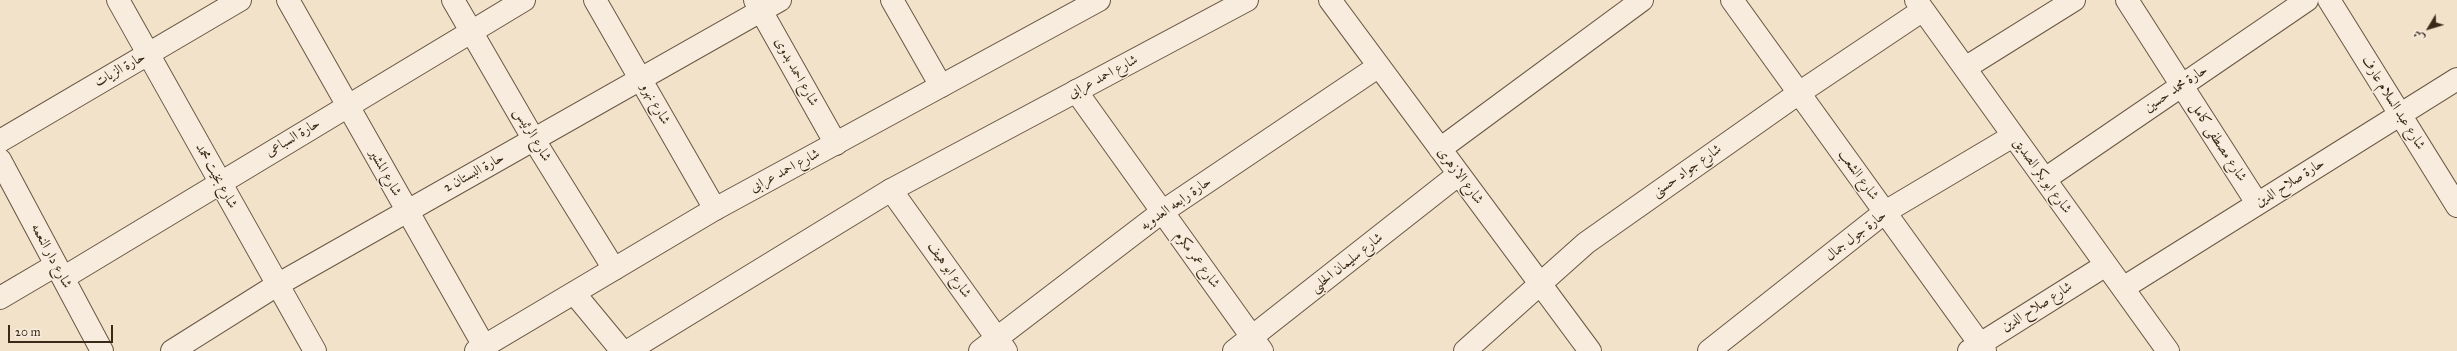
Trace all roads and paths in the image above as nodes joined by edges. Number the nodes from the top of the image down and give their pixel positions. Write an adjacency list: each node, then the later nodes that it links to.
1 (118, 0): 21 (street, شارع بخيت محمد)
2 (240, 0): 21 (street, حارة الزيات)
3 (288, 0): 30 (street, شارع المشير)
4 (453, 0): 20 (street, شارع الرئيس)
5 (524, 0): 20 (street, حارة السباعى)
6 (595, 0): 24 (street, شارع نهرو)
7 (780, 0): 18 (street, حارة البستان 2)
8 (892, 0): 26 (street)
9 (1247, 0): 28 (street, شارع احمد عرابى)
10 (1330, 0): 22 (street, شارع الازهرى)
11 (1642, 0): 36 (street)
12 (1732, 0): 29 (street, شارع الشعب)
13 (2074, 0): 23 (street)
14 (2127, 0): 27 (street, شارع مصطفى كامل)
15 (2308, 0): 27 (street, حارة محمد حسين)
16 (2329, 0): 31 (street, شارع عبد السلام عارف)
17 (1092, 2): 26 (street, شارع احمد عرابى)
18 (758, 5): 24 (street, حارة البستان 2); 35 (street, شارع احمد بدوى)
19 (1920, 5): 23 (street, شارع ابو بكر الصديق); 29 (street, شارع جواد حسنى)
20 (472, 32): 30 (street, حارة السباعى); 33 (street, شارع الرئيس)
21 (148, 54): 34 (street, حارة الزيات); 40 (street, شارع بخيت محمد)
22 (1379, 66): 36 (street, شارع الازهرى); 46 (street, حارة رابعه العدويه)
23 (1965, 68): 32 (street, شارع ابو بكر الصديق)
24 (641, 79): 33 (street, حارة البستان 2); 44 (street, شارع نهرو)
25 (2457, 79): 31 (street, حارة صلاح الدين)
26 (941, 86): 35 (street, شارع احمد عرابى)
27 (2181, 86): 39 (street, حارة محمد حسين); 42 (street, شارع مصطفى كامل)
28 (1076, 92): 41 (street, شارع احمد عرابى); 46 (street, شارع عمر مكرم)
29 (1799, 93): 47 (street, شارع الشعب); 51 (street, شارع جواد حسنى)
30 (347, 105): 40 (street, حارة السباعى); 45 (street, شارع المشير)
31 (2401, 114): 42 (street, حارة صلاح الدين); 43 (street, شارع عبد السلام عارف)
32 (2013, 136): 39 (street, شارع ابو بكر الصديق); 47 (street, حارة جول جمال)
33 (534, 140): 45 (street, حارة البستان 2); 49 (street, شارع الرئيس)
34 (0, 141)
35 (836, 144): 44 (street, شارع احمد عرابى)
36 (1440, 149): 38 (street, شارع الازهرى)
37 (0, 160): 50 (street, شارع دار النعمه)
38 (1459, 174): 51 (street, شارع الازهرى); 57 (street, شارع سليمان الحلبى)
39 (2045, 179): 48 (street, شارع ابو بكر الصديق)
40 (220, 182): 50 (street, حارة السباعى); 52 (street, شارع بخيت محمد)
41 (892, 190): 56 (street, شارع ابو هيف); 64 (street, شارع احمد عرابى)
42 (2257, 204): 53 (street, حارة صلاح الدين)
43 (2457, 206)
44 (715, 209): 49 (street, شارع احمد عرابى)
45 (406, 211): 52 (street, حارة البستان 2); 58 (street, شارع المشير)
46 (1162, 212): 56 (street, حارة رابعه العدويه); 57 (street, شارع عمر مكرم)
47 (1885, 212): 59 (street, شارع الشعب); 69 (street, حارة جول جمال)
48 (2106, 265): 53 (street, شارع ابو بكر الصديق); 59 (street, شارع صلاح الدين)
49 (614, 269): 54 (street, شارع احمد عرابى)
50 (59, 271): 55 (street, حارة السباعى); 60 (street, شارع دار النعمه)
51 (1540, 284): 67 (street, شارع جواد حسنى); 68 (street, شارع الازهرى)
52 (278, 285): 61 (street, حارة البستان 2); 62 (street, شارع بخيت محمد)
53 (2123, 288): 70 (street, شارع ابو بكر الصديق)
54 (574, 293): 58 (street, شارع احمد عرابى); 63 (street)
55 (0, 298)
56 (1001, 344): 65 (street, حارة رابعه العدويه)
57 (1257, 344): 66 (street, شارع سليمان الحلبى)
58 (480, 348)
59 (1978, 348)
60 (102, 351)
61 (172, 351)
62 (315, 351)
63 (622, 351)
64 (628, 351)
65 (980, 351)
66 (1234, 351)
67 (1465, 351)
68 (1590, 351)
69 (1710, 351)
70 (2168, 351)

